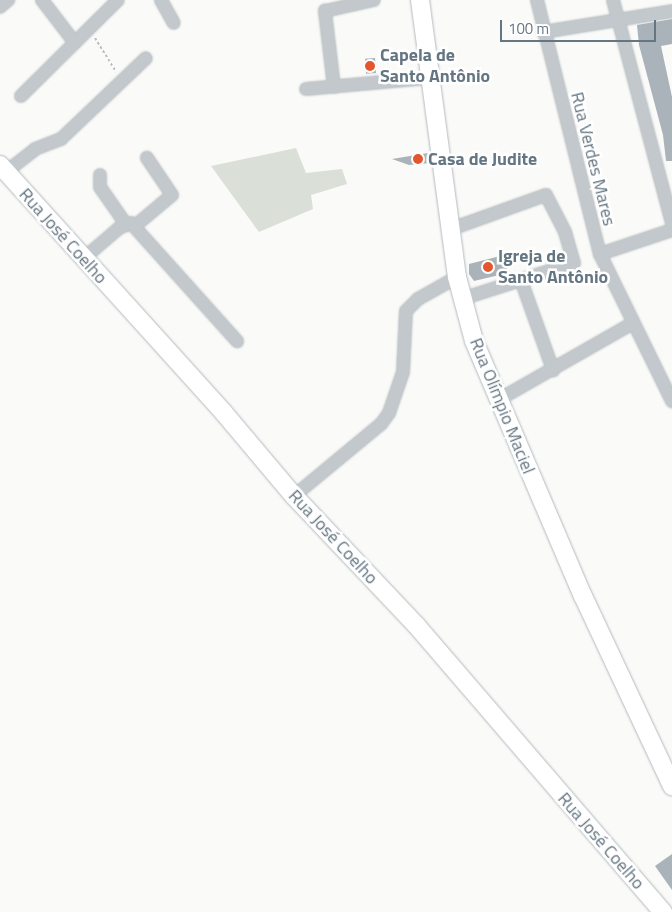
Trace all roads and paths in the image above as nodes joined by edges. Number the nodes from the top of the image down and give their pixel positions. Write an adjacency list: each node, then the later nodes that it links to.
1 (8, 0): 9 (street)
2 (42, 0): 15 (street)
3 (118, 0): 13 (street)
4 (161, 0): 12 (street)
5 (374, 0): 19 (street)
6 (420, 0): 17 (street, Rua Olímpio Maciel)
7 (537, 0): 14 (street, Rua Verdes Mares)
8 (613, 0): 11 (street)
9 (0, 7)
10 (672, 11): 11 (street)
11 (616, 19): 14 (street); 25 (street)
12 (174, 22)
13 (90, 29): 15 (street); 18 (path)
14 (543, 32): 29 (street, Rua Verdes Mares)
15 (75, 43): 21 (street)
16 (146, 58): 18 (street)
17 (428, 78): 19 (street); 27 (street, Rua Olímpio Maciel)
18 (122, 82): 23 (street)
19 (334, 87): 20 (street)
20 (306, 89)
21 (21, 96)
22 (147, 158): 26 (street)
23 (3, 169): 30 (street, Rua José Coelho)
24 (100, 175): 26 (street)
25 (672, 223)
26 (130, 225): 30 (street); 35 (street)
27 (451, 229): 31 (street, Rua Olímpio Maciel); 32 (street)
28 (672, 230): 29 (street)
29 (600, 254): 34 (street, Rua Verdes Mares)
30 (83, 259): 39 (street, Rua José Coelho)
31 (457, 277): 33 (street, Rua Olímpio Maciel); 39 (street)
32 (520, 280): 33 (street); 36 (street)
33 (461, 299): 37 (street, Rua Olímpio Maciel)
34 (633, 322): 36 (street); 38 (street, Rua Verdes Mares)
35 (237, 341)
36 (553, 370): 37 (street)
37 (498, 400): 40 (street, Rua Olímpio Maciel)
38 (672, 401)
39 (294, 496): 41 (street, Rua José Coelho)
40 (672, 786)
41 (663, 912)

